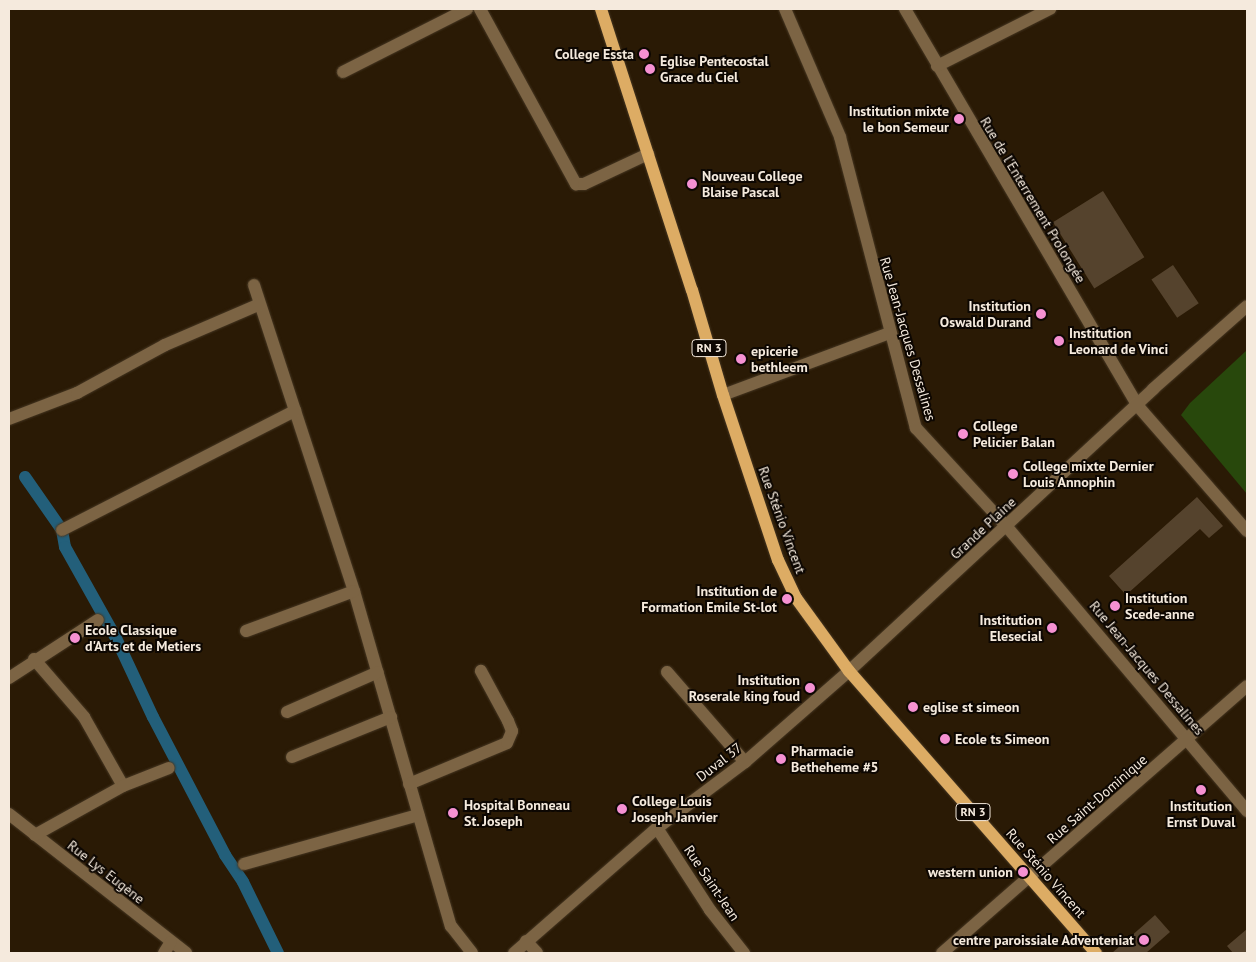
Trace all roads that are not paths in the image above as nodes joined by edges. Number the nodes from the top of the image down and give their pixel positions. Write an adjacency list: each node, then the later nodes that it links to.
1 (467, 9): 8 (street)
2 (480, 9): 9 (street)
3 (601, 9): 9 (main road, Rue Sténio Vincent / RN 3)
4 (785, 9): 13 (street, Rue Jean-Jacques Dessalines)
5 (906, 9): 7 (street, Rue de l'Enterrement Prolongée)
6 (1050, 9): 7 (street)
7 (937, 66): 15 (street, Rue de l'Enterrement Prolongée)
8 (343, 72)
9 (648, 154): 14 (main road, Rue Sténio Vincent / RN 3)
10 (254, 285): 11 (street)
11 (260, 304): 16 (street); 17 (street)
12 (1247, 306): 15 (street, Grande Plaine)
13 (890, 333): 14 (street); 18 (street, Rue Jean-Jacques Dessalines)
14 (723, 395): 26 (main road, Rue Sténio Vincent / RN 3)
15 (1136, 404): 18 (street, Grande Plaine); 20 (street, Rue de l'Enterrement Prolongée)
16 (295, 411): 19 (street); 21 (street)
17 (9, 419)
18 (1007, 527): 26 (street, Grande Plaine); 33 (street, Rue Jean-Jacques Dessalines)
19 (62, 530)
20 (1247, 531)
21 (354, 591): 23 (street); 27 (street)
22 (98, 620): 24 (street)
23 (246, 631)
24 (34, 659): 29 (street); 38 (street)
25 (481, 671): 37 (street)
26 (850, 671): 35 (street, Duval 37); 45 (main road, Rue Sténio Vincent / RN 3)
27 (378, 672): 31 (street); 32 (street)
28 (667, 672): 35 (street)
29 (9, 678)
30 (1247, 686): 33 (street, Rue Saint-Dominique)
31 (287, 712)
32 (391, 717): 34 (street); 37 (street)
33 (1188, 739): 39 (street, Rue Jean-Jacques Dessalines); 45 (street, Rue Saint-Dominique)
34 (292, 757)
35 (744, 762): 42 (street, Duval 37)
36 (169, 768): 38 (street)
37 (409, 784): 41 (street)
38 (123, 786): 43 (street)
39 (1247, 810)
40 (9, 814): 43 (street, Rue Lys Eugène)
41 (418, 815): 44 (street); 50 (street)
42 (657, 828): 46 (street, Duval 37); 53 (street, Rue Saint-Jean)
43 (35, 835): 47 (street, Rue Lys Eugène)
44 (244, 864)
45 (1031, 877): 54 (street, Rue Saint-Dominique); 55 (main road, Rue Sténio Vincent / RN 3)
46 (526, 941): 51 (street, Duval 37); 52 (street)
47 (171, 942): 48 (street); 49 (street, Rue Lys Eugène)
48 (164, 953)
49 (186, 953)
50 (472, 953)
51 (514, 953)
52 (536, 953)
53 (744, 953)
54 (942, 953)
55 (1096, 953)

